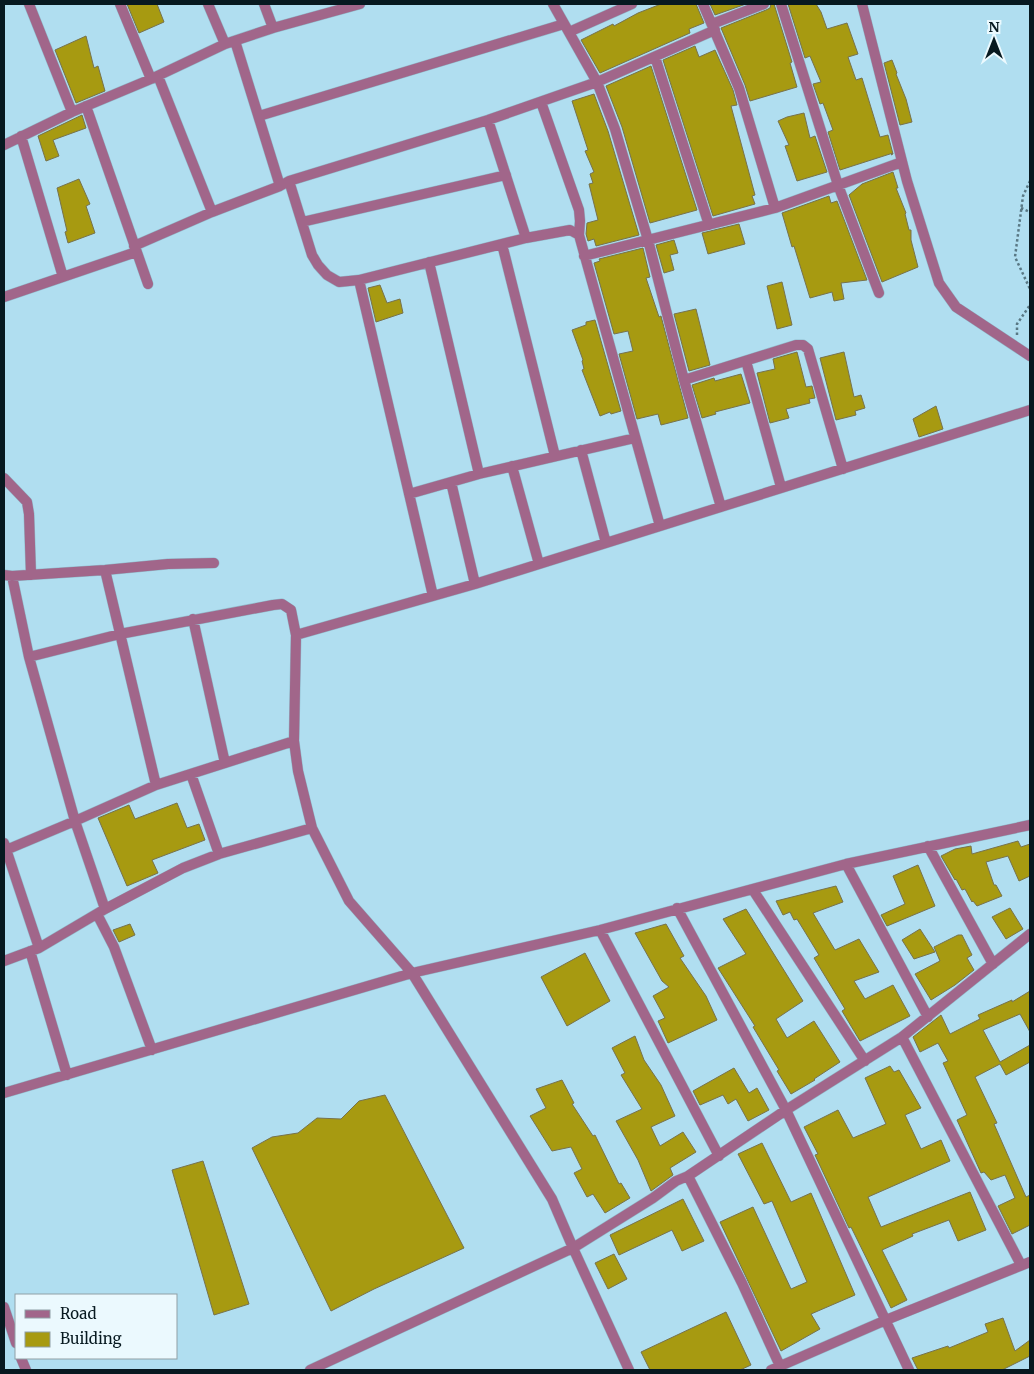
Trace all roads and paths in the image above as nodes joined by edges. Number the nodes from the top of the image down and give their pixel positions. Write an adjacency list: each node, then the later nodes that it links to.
1 (29, 4): 22 (street)
2 (120, 4): 18 (street)
3 (208, 4): 16 (street)
4 (264, 4): 14 (street)
5 (360, 4): 12 (street)
6 (553, 4): 15 (street)
7 (632, 4): 15 (street)
8 (704, 4): 13 (street)
9 (764, 4): 13 (street)
10 (780, 4): 31 (street)
11 (862, 4): 27 (street)
12 (349, 6): 14 (street)
13 (714, 27): 17 (street); 32 (street)
14 (272, 28): 16 (street)
15 (566, 28): 19 (street); 23 (street)
16 (230, 43): 18 (street); 23 (street)
17 (655, 57): 19 (street); 37 (street)
18 (155, 77): 21 (street); 34 (street)
19 (597, 82): 20 (street); 40 (street)
20 (541, 102): 24 (street); 38 (street)
21 (86, 106): 22 (street); 42 (street)
22 (72, 112): 25 (street)
23 (258, 116): 30 (street)
24 (488, 120): 28 (street); 30 (street)
25 (21, 136): 26 (street); 45 (street)
26 (4, 145)
27 (902, 162): 31 (street); 52 (street)
28 (506, 175): 36 (street); 39 (street)
29 (1030, 181): 33 (path)
30 (285, 183): 34 (street); 36 (street)
31 (838, 185): 32 (street); 49 (street)
32 (775, 208): 37 (street)
33 (1022, 208): 35 (path); 48 (path)
34 (212, 212): 42 (street)
35 (1030, 212)
36 (302, 222): 46 (street)
37 (709, 225): 40 (street)
38 (579, 235): 39 (street); 43 (street)
39 (526, 238): 41 (street)
40 (648, 240): 43 (street); 55 (street)
41 (502, 244): 44 (street); 59 (street)
42 (135, 249): 45 (street); 47 (street)
43 (584, 256): 57 (street)
44 (429, 262): 46 (street); 62 (street)
45 (63, 277): 50 (street)
46 (359, 280): 66 (street)
47 (148, 284)
48 (1030, 290)
49 (879, 293)
50 (4, 297)
51 (1030, 305): 52 (path)
52 (1016, 347): 53 (street)
53 (1030, 356)
54 (746, 361): 55 (street); 61 (street); 65 (street)
55 (684, 380): 67 (street)
56 (1030, 410): 61 (street)
57 (635, 438): 58 (street); 68 (street)
58 (581, 450): 59 (street); 69 (street)
59 (555, 456): 60 (street)
60 (512, 466): 62 (street); 71 (street)
61 (843, 469): 65 (street)
62 (479, 474): 64 (street)
63 (4, 478): 73 (street)
64 (451, 482): 66 (street); 75 (street)
65 (781, 487): 67 (street)
66 (409, 494): 76 (street)
67 (721, 507): 68 (street)
68 (660, 526): 69 (street)
69 (606, 543): 71 (street)
70 (214, 563): 72 (street)
71 (538, 564): 75 (street)
72 (105, 570): 73 (street); 78 (street)
73 (31, 575): 74 (street)
74 (8, 576): 80 (street)
75 (475, 584): 76 (street)
76 (433, 596): 79 (street)
77 (193, 619): 78 (street); 79 (street); 82 (street)
78 (120, 634): 80 (street); 84 (street)
79 (296, 635): 81 (street)
80 (29, 657): 85 (street)
81 (294, 740): 82 (street); 87 (street)
82 (225, 763): 83 (street)
83 (191, 774): 84 (street); 90 (street)
84 (156, 785): 85 (street)
85 (75, 821): 88 (street); 95 (street)
86 (1030, 824): 89 (street)
87 (312, 828): 90 (street); 101 (street)
88 (5, 846): 92 (street)
89 (928, 846): 91 (street); 100 (street)
90 (220, 854): 95 (street)
91 (846, 864): 93 (street); 102 (street)
92 (8, 869): 98 (street)
93 (753, 890): 94 (street); 105 (street)
94 (677, 908): 96 (street); 108 (street)
95 (101, 912): 98 (street); 104 (street)
96 (600, 930): 101 (street); 109 (street)
97 (1030, 934): 100 (street)
98 (34, 949): 99 (street); 106 (street)
99 (4, 961)
100 (993, 964): 102 (street)
101 (412, 973): 104 (street); 111 (street)
102 (928, 1016): 103 (street)
103 (902, 1037): 105 (street); 112 (street)
104 (152, 1050): 106 (street)
105 (865, 1061): 108 (street)
106 (67, 1075): 107 (street)
107 (4, 1093)
108 (786, 1110): 109 (street); 114 (street)
109 (718, 1156): 110 (street)
110 (688, 1176): 111 (street); 116 (street)
111 (573, 1248): 117 (street); 118 (street)
112 (1026, 1263): 114 (street)
113 (4, 1307): 115 (street)
114 (886, 1320): 116 (street); 119 (street)
115 (15, 1340)
116 (776, 1368)
117 (310, 1370)
118 (629, 1370)
119 (909, 1370)

